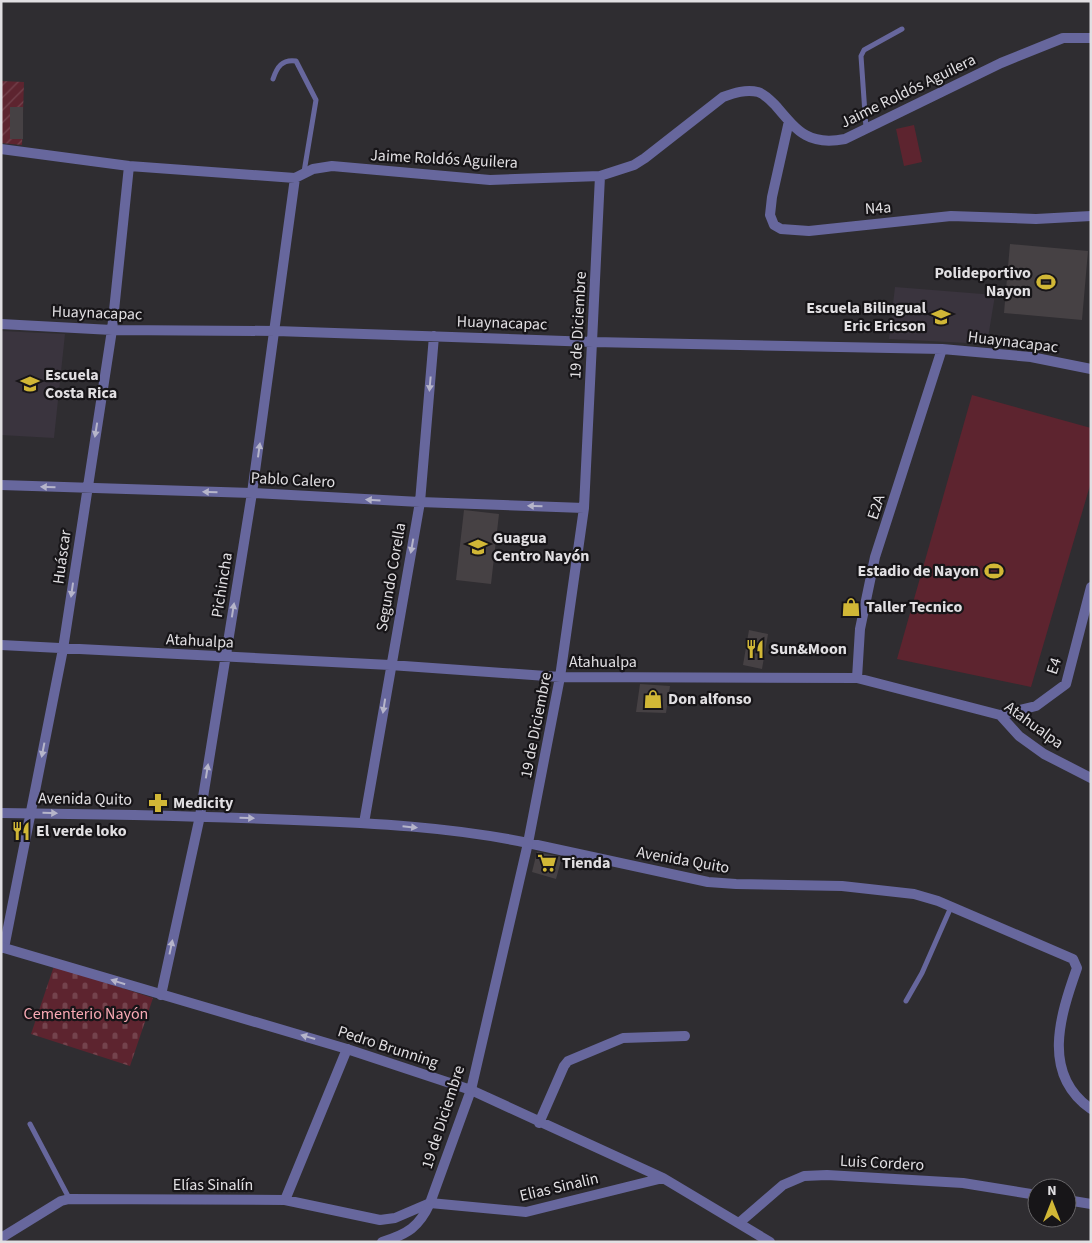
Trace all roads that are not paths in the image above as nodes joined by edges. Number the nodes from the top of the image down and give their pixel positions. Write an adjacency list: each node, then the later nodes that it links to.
1 (902, 29): 5 (lane)
2 (1091, 38): 5 (street, Jaime Roldós Aguilera)
3 (272, 79): 8 (lane)
4 (789, 121): 5 (street, Jaime Roldós Aguilera); 9 (street, Jaime Roldós Aguilera); 10 (street, N4a)
5 (866, 128)
6 (1, 149): 7 (street, Jaime Roldós Aguilera)
7 (129, 166): 8 (street, Jaime Roldós Aguilera); 12 (street, Huáscar)
8 (299, 176): 9 (street, Jaime Roldós Aguilera); 13 (street, Pichincha)
9 (600, 176): 15 (street, 19 de Diciembre)
10 (1091, 216)
11 (1, 324): 12 (street, Huaynacapac)
12 (112, 330): 13 (street, Huaynacapac); 19 (street, Huáscar, one-way to 19)
13 (276, 331): 14 (street, Huaynacapac); 20 (street, Pichincha, one-way to 13)
14 (434, 336): 15 (street, Huaynacapac); 21 (street, Segundo Corella, one-way to 21)
15 (593, 342): 16 (street, Huaynacapac); 22 (street, 19 de Diciembre)
16 (942, 349): 17 (street, Huaynacapac); 29 (street, E2A)
17 (1091, 369)
18 (1, 485): 19 (street, Pablo Calero, one-way to 18)
19 (87, 488): 20 (street, Pablo Calero, one-way to 19); 25 (street, Huáscar, one-way to 25)
20 (252, 493): 21 (street, Pablo Calero, one-way to 20); 26 (street, Pichincha, one-way to 20)
21 (420, 502): 22 (street, Pablo Calero, one-way to 21); 27 (street, Segundo Corella, one-way to 27)
22 (584, 508): 28 (street, 19 de Diciembre)
23 (1091, 587): 30 (street, E4)
24 (1, 645): 25 (street, Atahualpa)
25 (63, 649): 26 (street, Atahualpa); 33 (street, Huáscar, one-way to 33)
26 (226, 658): 27 (street, Atahualpa); 34 (street, Pichincha, one-way to 26)
27 (390, 665): 28 (street, Atahualpa); 35 (street, Segundo Corella, one-way to 35)
28 (560, 677): 29 (street, Atahualpa); 36 (street, 19 de Diciembre)
29 (857, 678): 30 (street, Atahualpa)
30 (1000, 715): 31 (street, Atahualpa)
31 (1091, 778)
32 (1, 813): 33 (street, Avenida Quito)
33 (31, 813): 34 (street, Avenida Quito, one-way to 34); 38 (street, Huáscar)
34 (200, 816): 35 (street, Avenida Quito, one-way to 35); 39 (street, Pichincha, one-way to 34)
35 (364, 823): 36 (street, Avenida Quito, one-way to 36)
36 (528, 843): 37 (street, Avenida Quito); 43 (street, 19 de Diciembre)
37 (951, 907): 40 (lane); 44 (street, Avenida Quito)
38 (2, 947): 39 (street, Pedro Brunning, one-way to 38)
39 (161, 995): 42 (street, Pedro Brunning, one-way to 39)
40 (906, 1001)
41 (685, 1036): 45 (street)
42 (347, 1048): 43 (street, Pedro Brunning); 50 (street)
43 (471, 1090): 45 (street, Pedro Brunning); 52 (street, 19 de Diciembre)
44 (1088, 1107)
45 (539, 1123): 47 (street, Pedro Brunning)
46 (30, 1124): 49 (lane)
47 (662, 1178): 52 (street, Elias Sinalin); 54 (street, Pedro Brunning)
48 (1027, 1193): 54 (street, Luis Cordero)
49 (69, 1199): 50 (street, Elías Sinalín); 55 (street, Elías Sinalín)
50 (285, 1200): 52 (street, Elías Sinalín)
51 (1077, 1202): 53 (street)
52 (430, 1203): 56 (street, 19 de Diciembre)
53 (1091, 1204)
54 (740, 1223): 57 (street, Pedro Brunning)
55 (1, 1238)
56 (388, 1241)
57 (770, 1242)

